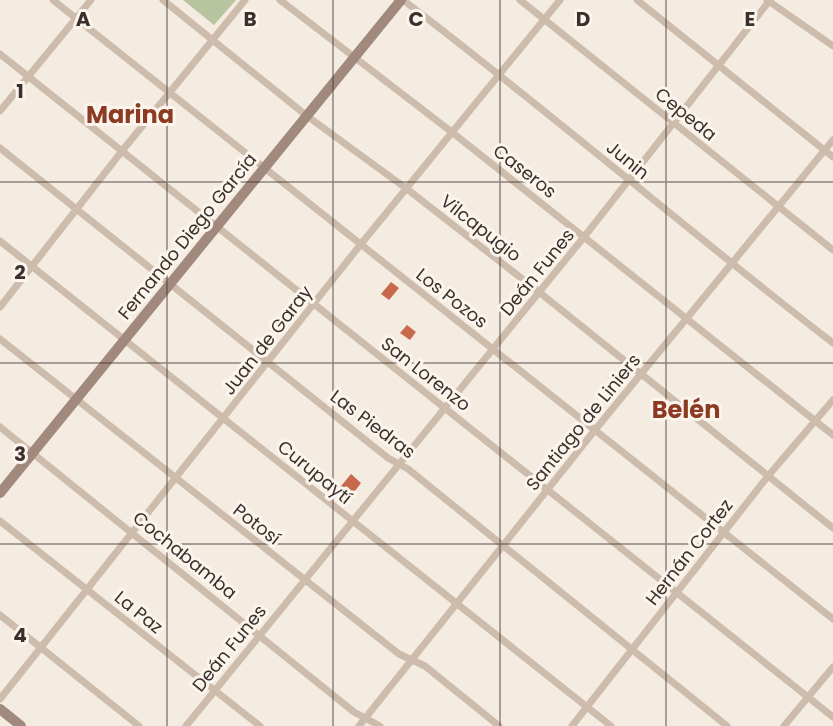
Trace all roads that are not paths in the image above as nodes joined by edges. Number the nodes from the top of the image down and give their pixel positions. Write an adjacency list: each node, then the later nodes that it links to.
1 (53, 0): 11 (street, Los Pozos)
2 (91, 0): 11 (street)
3 (163, 0): 13 (street, Vilcapugio)
4 (245, 0): 13 (street)
5 (280, 0): 16 (street, Caseros)
6 (402, 0): 16 (main road, Fernando Diego García); 18 (street, Junin)
7 (520, 0): 12 (street, Cepeda)
8 (560, 0): 12 (street, Juan de Garay)
9 (637, 0): 17 (street)
10 (769, 0): 14 (street); 17 (street, Deán Funes)
11 (76, 18): 19 (street); 20 (street, Los Pozos)
12 (544, 19): 18 (street, Juan de Garay); 23 (street, Cepeda)
13 (213, 40): 20 (street); 22 (street, Vilcapugio)
14 (833, 46)
15 (0, 54): 19 (street, San Lorenzo)
16 (354, 58): 22 (main road, Fernando Diego García); 24 (street, Caseros)
17 (719, 65): 23 (street, Deán Funes); 27 (street)
18 (500, 74): 24 (street, Juan de Garay); 31 (street, Junin)
19 (27, 76): 21 (street); 28 (street, San Lorenzo)
20 (170, 93): 28 (street); 30 (street, Los Pozos)
21 (0, 111)
22 (307, 116): 30 (main road, Fernando Diego García); 32 (street, Vilcapugio)
23 (674, 123): 31 (street, Deán Funes); 33 (street, Cepeda)
24 (453, 133): 32 (street, Juan de Garay); 36 (street, Caseros)
25 (833, 140): 27 (street, Santiago de Liniers)
26 (0, 148): 34 (street, Las Piedras)
27 (825, 150): 29 (street); 33 (street, Santiago de Liniers)
28 (122, 151): 34 (street); 35 (street, San Lorenzo)
29 (833, 157)
30 (264, 167): 35 (main road, Fernando Diego García); 38 (street, Los Pozos)
31 (629, 180): 36 (street, Deán Funes); 40 (street, Junin)
32 (407, 189): 38 (street, Juan de Garay); 43 (street, Vilcapugio)
33 (780, 207): 39 (street, Cepeda); 40 (street, Santiago de Liniers)
34 (78, 210): 41 (street); 42 (street, Las Piedras)
35 (215, 226): 42 (main road, Fernando Diego García); 44 (street, San Lorenzo)
36 (584, 237): 43 (street, Deán Funes); 46 (street, Caseros)
37 (0, 241): 41 (street, Curupaytí)
38 (361, 244): 44 (street, Juan de Garay); 50 (street, Los Pozos)
39 (833, 250)
40 (731, 264): 46 (street, Santiago de Liniers); 49 (street, Junin)
41 (32, 266): 45 (street); 48 (street, Curupaytí)
42 (171, 284): 48 (main road, Fernando Diego García); 51 (street, Las Piedras)
43 (539, 292): 50 (street, Deán Funes); 52 (street, Vilcapugio)
44 (314, 305): 51 (street, Juan de Garay); 55 (street, San Lorenzo)
45 (0, 307)
46 (686, 318): 52 (street, Santiago de Liniers); 57 (street, Caseros)
47 (0, 339): 53 (street, Potosí)
48 (124, 339): 53 (main road, Fernando Diego García); 56 (street, Curupaytí)
49 (833, 343)
50 (493, 349): 55 (street, Deán Funes); 59 (street, Los Pozos)
51 (269, 362): 56 (street, Juan de Garay); 62 (street, Las Piedras)
52 (640, 374): 59 (street, Santiago de Liniers); 63 (street, Vilcapugio)
53 (75, 400): 61 (main road, Fernando Diego García); 64 (street, Potosí)
54 (833, 400): 57 (street, Hernán Cortez)
55 (445, 407): 62 (street, Deán Funes); 65 (street, San Lorenzo)
56 (224, 418): 64 (street, Juan de Garay); 67 (street, Curupaytí)
57 (815, 421): 60 (street, Caseros); 63 (street, Hernán Cortez)
58 (0, 427): 61 (street, Cochabamba)
59 (595, 430): 65 (street, Santiago de Liniers); 71 (street, Los Pozos)
60 (833, 435)
61 (32, 452): 66 (main road, Fernando Diego García); 70 (street, Cochabamba)
62 (398, 465): 67 (street, Deán Funes); 72 (street, Las Piedras)
63 (768, 476): 69 (street, Vilcapugio); 71 (street, Hernán Cortez)
64 (175, 480): 70 (street, Juan de Garay); 73 (street, Potosí)
65 (549, 489): 72 (street, Santiago de Liniers); 75 (street, San Lorenzo)
66 (0, 493)
67 (352, 520): 73 (street, Deán Funes); 76 (street, Curupaytí)
68 (0, 521): 74 (street, La Paz)
69 (833, 528)
70 (134, 532): 74 (street, Juan de Garay); 79 (street, Cochabamba)
71 (724, 532): 75 (street, Hernán Cortez); 78 (street, Los Pozos)
72 (503, 545): 76 (street, Santiago de Liniers); 81 (street, Las Piedras)
73 (303, 579): 79 (street, Deán Funes); 82 (street, Potosí)
74 (88, 590): 80 (street, Juan de Garay); 84 (street, La Paz)
75 (676, 592): 81 (street, Hernán Cortez); 85 (street, San Lorenzo)
76 (457, 603): 82 (street, Santiago de Liniers); 87 (street, Curupaytí)
77 (0, 615): 80 (street)
78 (833, 619)
79 (258, 634): 84 (street, Deán Funes); 89 (street, Cochabamba)
80 (41, 648): 86 (street, Juan de Garay); 92 (street)
81 (632, 650): 87 (street, Hernán Cortez); 100 (street, Las Piedras)
82 (412, 661): 89 (street, Santiago de Liniers); 97 (street, Potosí)
83 (833, 667): 85 (street)
84 (214, 691): 93 (street, Deán Funes); 94 (street, La Paz)
85 (808, 697): 90 (street, San Lorenzo); 101 (street)
86 (0, 699)
87 (587, 707): 98 (street, Hernán Cortez); 99 (street, Curupaytí)
88 (0, 709): 91 (main road)
89 (366, 717): 95 (street, Santiago de Liniers); 96 (street, Cochabamba)
90 (833, 717)
91 (21, 726)
92 (139, 726)
93 (186, 726)
94 (260, 726)
95 (359, 726)
96 (380, 726)
97 (499, 726)
98 (572, 726)
99 (611, 726)
100 (727, 726)
101 (784, 726)

